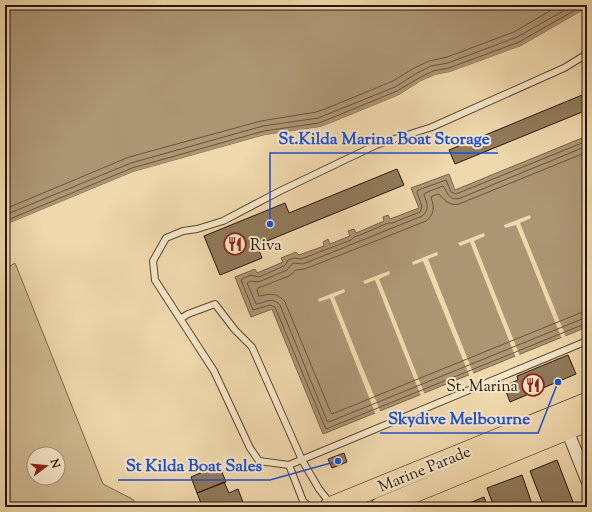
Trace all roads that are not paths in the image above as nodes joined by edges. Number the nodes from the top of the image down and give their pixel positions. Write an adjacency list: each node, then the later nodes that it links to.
1 (587, 54): 2 (lane)
2 (180, 320): 7 (lane); 8 (lane)
3 (587, 341): 7 (lane)
4 (587, 402): 10 (main road, Marine Parade)
5 (587, 422): 6 (main road, Marine Parade)
6 (567, 430): 9 (street); 12 (main road, Marine Parade)
7 (302, 460): 8 (lane); 10 (lane)
8 (288, 465): 11 (lane)
9 (587, 480)
10 (328, 503)
11 (310, 507)
12 (380, 507)

